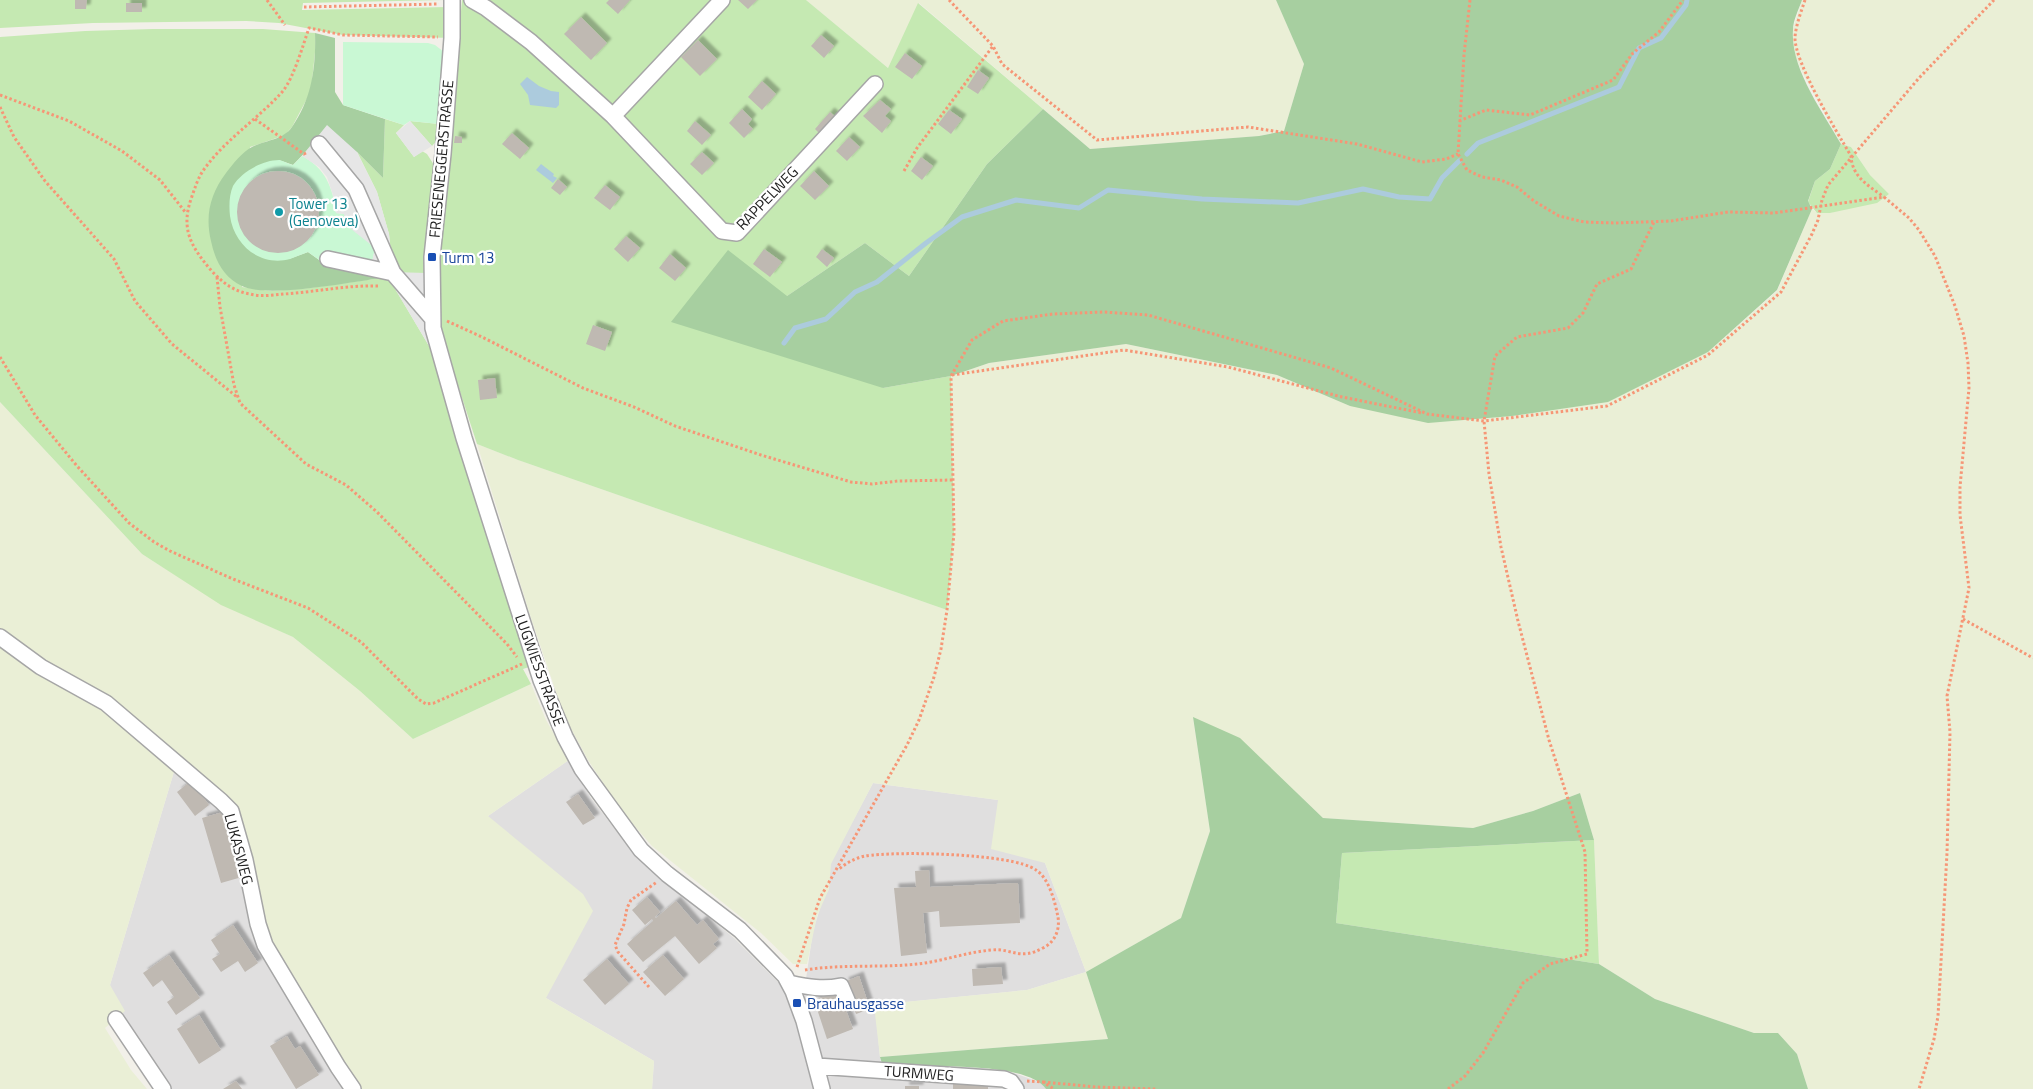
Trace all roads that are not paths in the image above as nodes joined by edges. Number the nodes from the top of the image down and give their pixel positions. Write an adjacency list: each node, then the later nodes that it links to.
1 (472, 0): 5 (street, RAPPELWEG)
2 (722, 0): 5 (street)
3 (452, 2): 9 (street, FRIESENEGGERSTRASSE)
4 (875, 84): 5 (street, RAPPELWEG)
5 (613, 116)
6 (319, 144): 8 (street)
7 (328, 259): 8 (street)
8 (393, 273): 9 (street)
9 (432, 318): 11 (street, LUGWIESSTRASSE)
10 (0, 637): 16 (street, LUKASWEG)
11 (790, 983): 12 (street); 14 (street, LUGWIESSTRASSE)
12 (847, 1000)
13 (116, 1019): 15 (street)
14 (816, 1066): 17 (street, LUGWIESSTRASSE); 18 (street, TURMWEG)
15 (163, 1089)
16 (353, 1089)
17 (822, 1089)
18 (1016, 1089)

